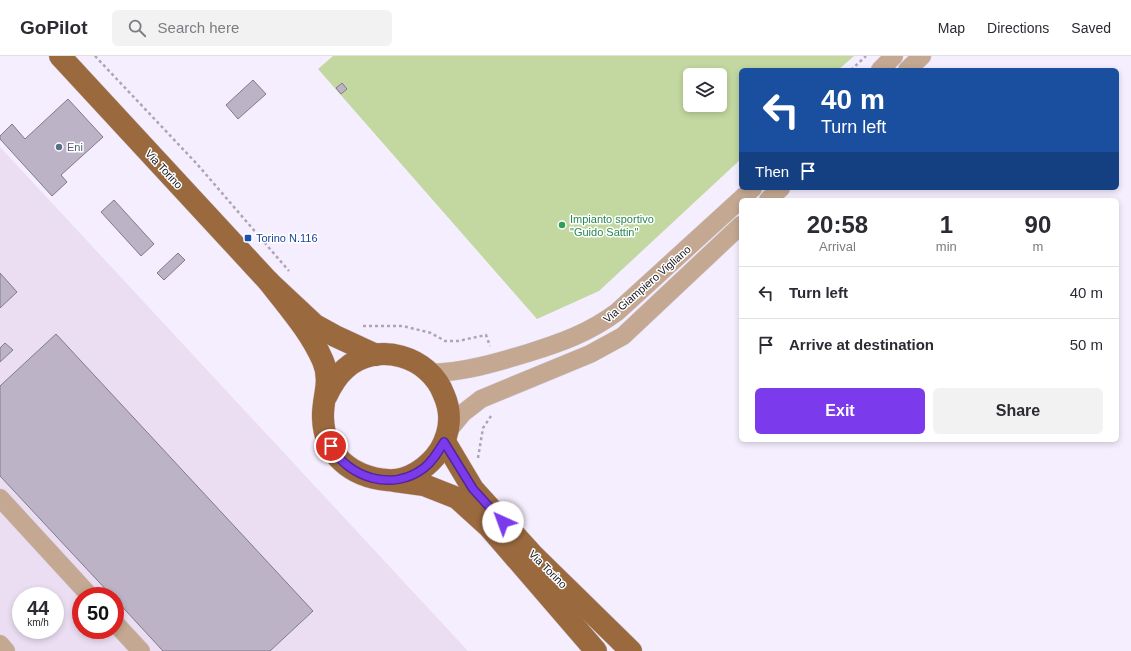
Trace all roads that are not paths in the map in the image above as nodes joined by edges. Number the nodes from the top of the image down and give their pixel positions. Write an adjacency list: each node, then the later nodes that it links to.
1 (60, 56): 12 (main road, Via Torino)
2 (894, 56): 4 (street)
3 (922, 56): 5 (street)
4 (882, 68)
5 (909, 68)
6 (751, 190): 8 (street, Via Giampiero Vigliano)
7 (779, 190): 9 (street)
8 (742, 198)
9 (770, 198)
10 (739, 201): 14 (street, Via Giampiero Vigliano)
11 (739, 227): 16 (street, Via Giampiero Vigliano)
12 (269, 282): 13 (main road); 15 (main road)
13 (376, 355): 14 (main road); 15 (main road)
14 (431, 373): 16 (main road)
15 (326, 397): 17 (main road)
16 (446, 436): 17 (main road); 25 (main road, Via Torino)
17 (390, 480): 24 (main road, Via Torino)
18 (0, 498): 19 (street)
19 (82, 587)
20 (124, 633): 23 (street)
21 (0, 644): 22 (street)
22 (6, 651)
23 (141, 651)
24 (596, 651)
25 (631, 651)

